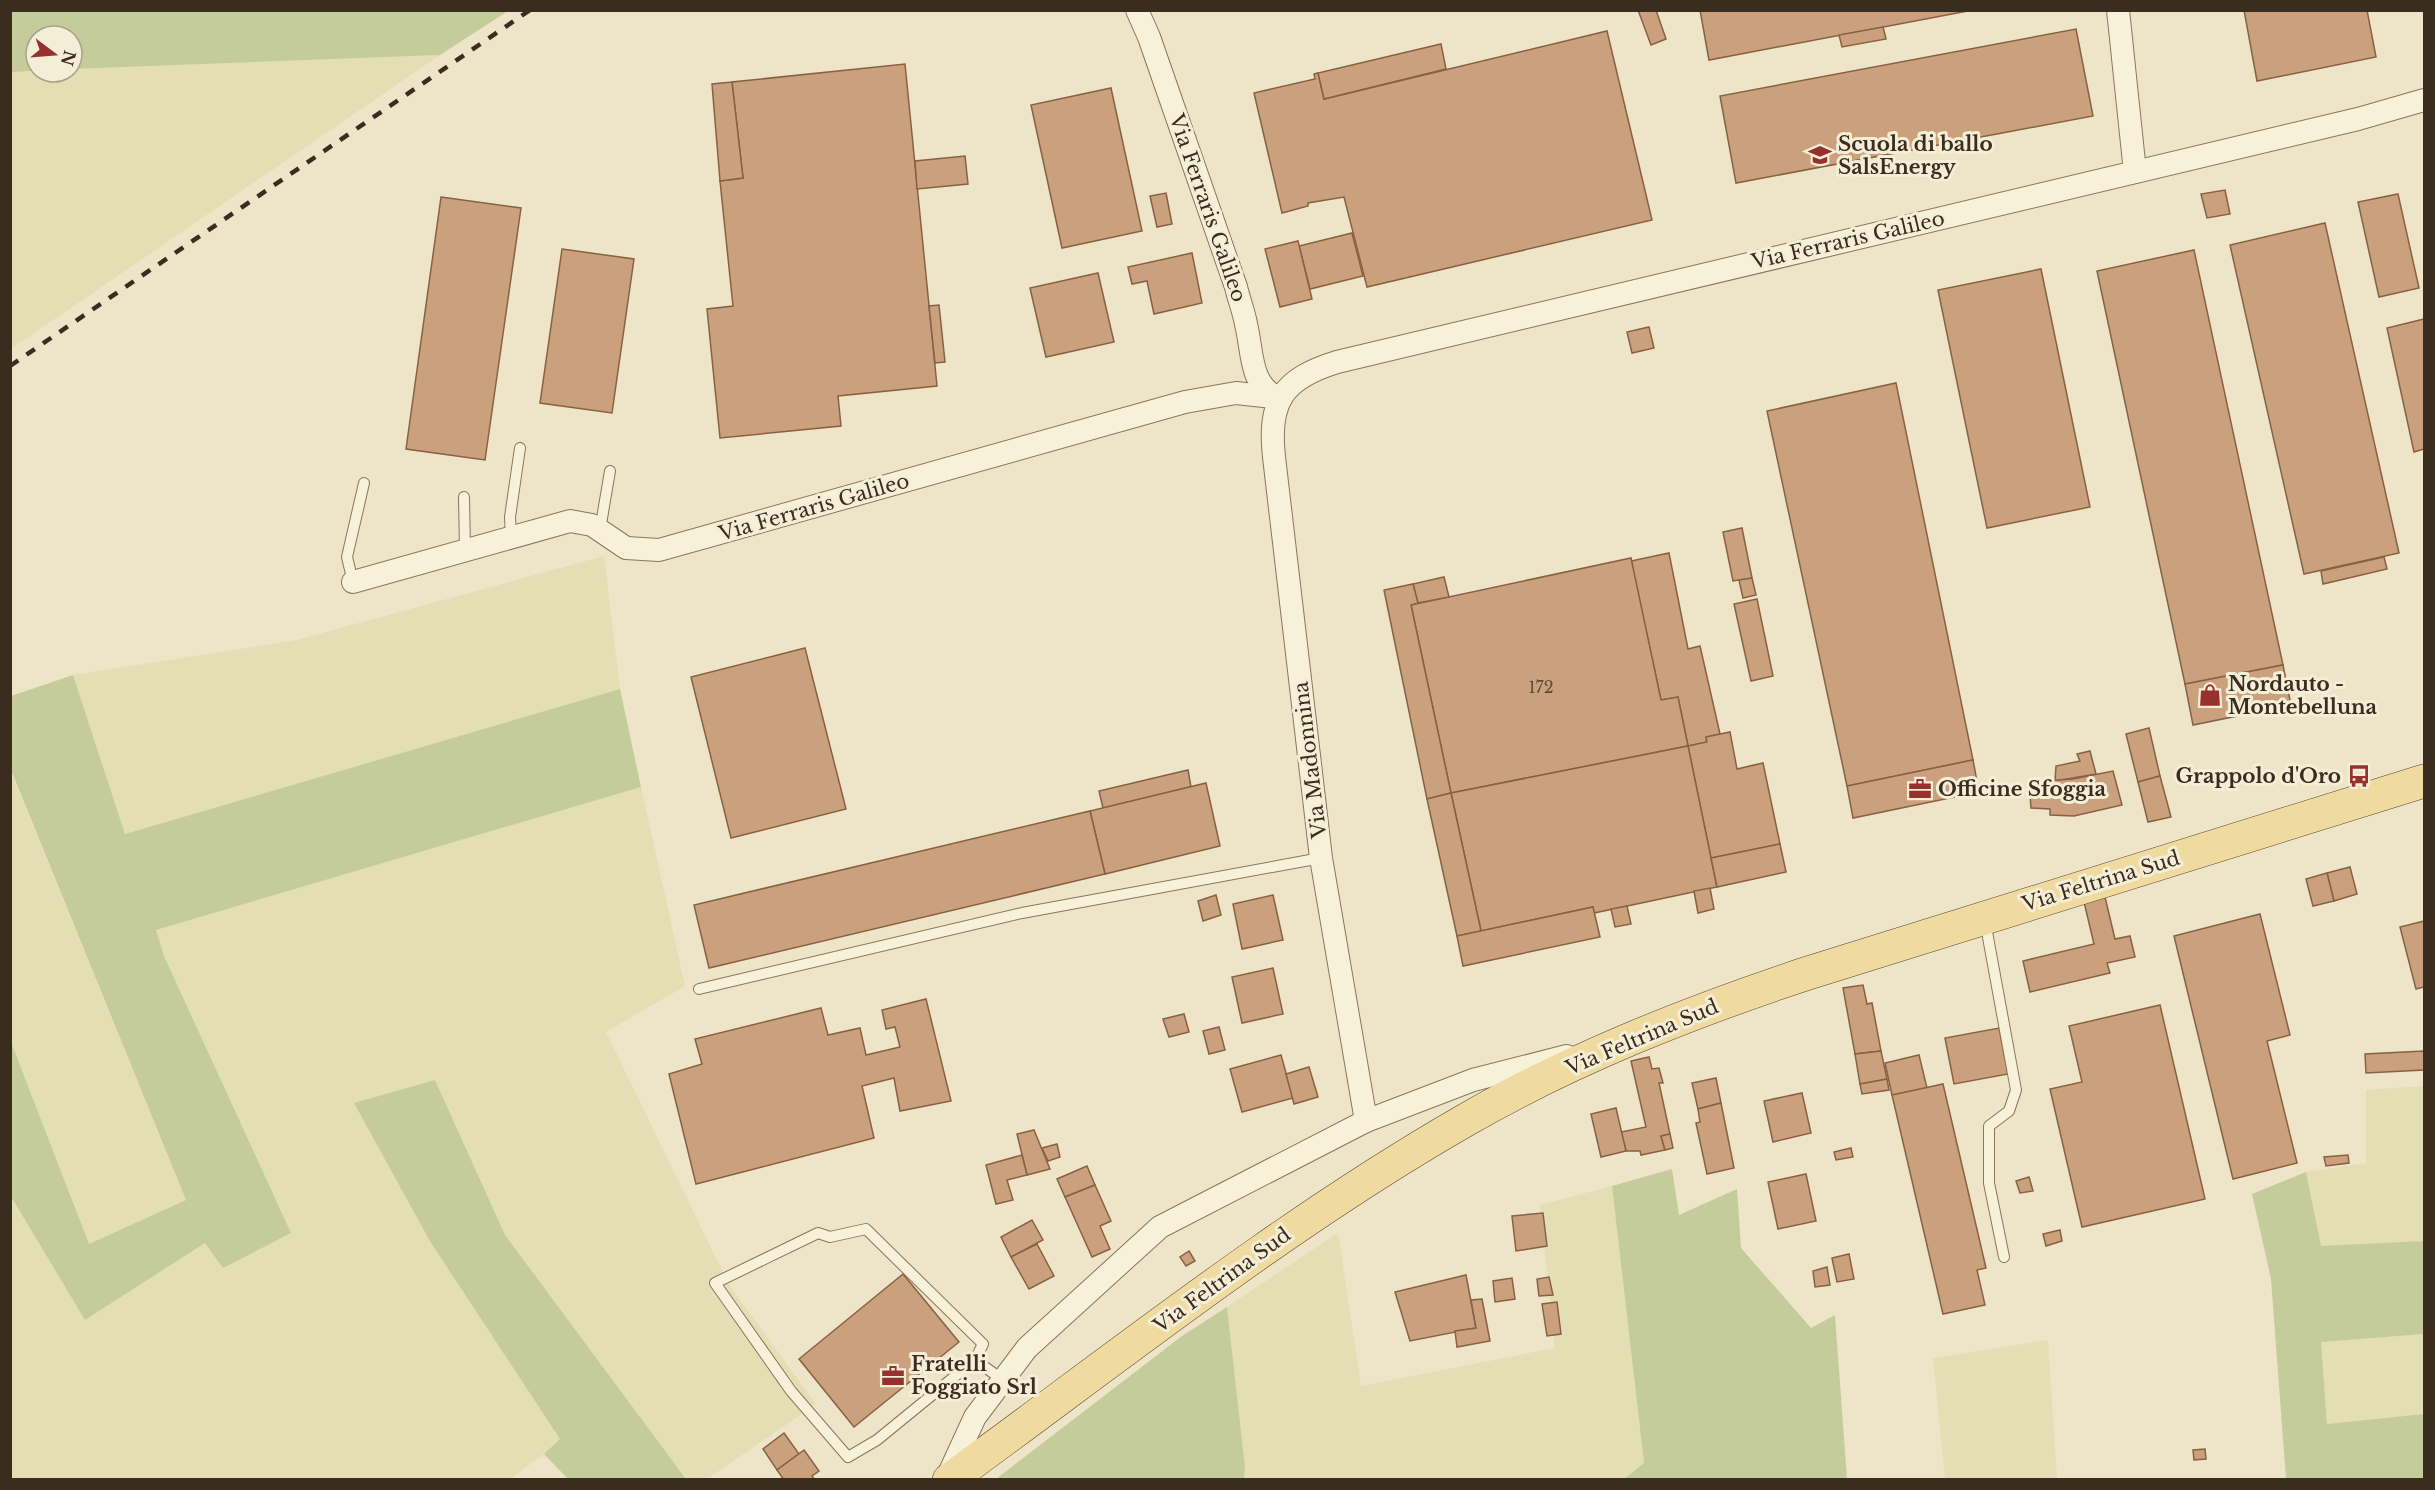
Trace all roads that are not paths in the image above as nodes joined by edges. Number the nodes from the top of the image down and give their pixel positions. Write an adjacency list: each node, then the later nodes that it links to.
1 (1137, 10): 5 (street, Via Ferraris Galileo)
2 (2118, 10): 4 (street)
3 (2424, 100): 4 (street, Via Ferraris Galileo)
4 (2135, 172): 5 (street, Via Ferraris Galileo)
5 (1281, 398): 10 (street, Via Ferraris Galileo); 15 (street, Via Madonnina)
6 (520, 448): 11 (lane)
7 (610, 471): 10 (lane)
8 (364, 483): 13 (lane)
9 (464, 497): 12 (lane)
10 (600, 530): 11 (street, Via Ferraris Galileo)
11 (511, 537): 12 (street, Via Ferraris Galileo)
12 (465, 550): 13 (street, Via Ferraris Galileo)
13 (353, 582)
14 (2424, 781): 16 (main road, Via Feltrina Sud)
15 (1321, 858): 17 (lane); 19 (street, Via Madonnina)
16 (1984, 918): 18 (main road, Via Feltrina Sud); 20 (lane)
17 (699, 988)
18 (1610, 1048): 19 (street); 23 (main road, Via Feltrina Sud)
19 (1366, 1121): 22 (street)
20 (2004, 1257)
21 (975, 1360): 21 (lane); 22 (lane)
22 (1003, 1380): 23 (street)
23 (947, 1479)

